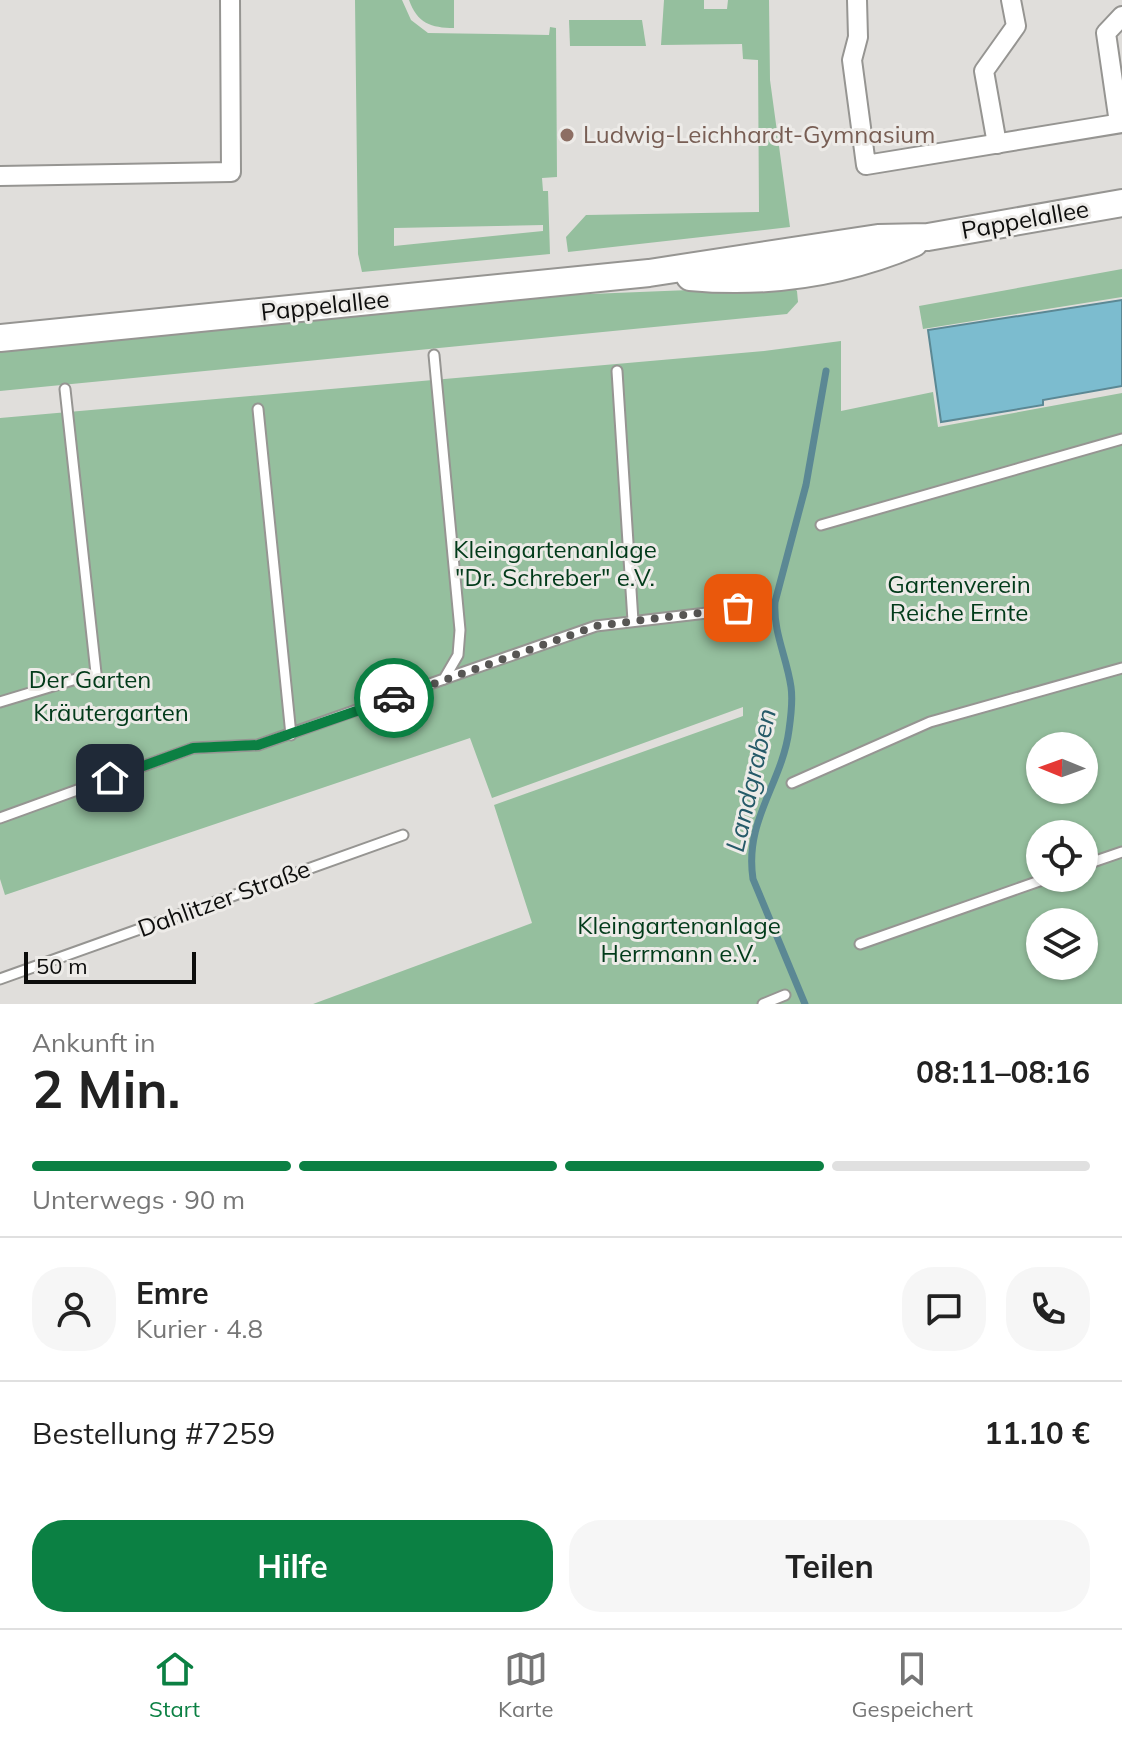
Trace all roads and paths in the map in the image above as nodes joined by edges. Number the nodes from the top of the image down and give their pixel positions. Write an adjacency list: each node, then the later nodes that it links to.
1 (230, 0): 7 (street)
2 (857, 0): 6 (street)
3 (1011, 0): 6 (street)
4 (1122, 16): 5 (street)
5 (1120, 123): 6 (street)
6 (997, 144)
7 (0, 176)
8 (1122, 203): 9 (main road, Pappelallee)
9 (0, 338)
10 (434, 355): 19 (lane)
11 (617, 371): 17 (lane)
12 (65, 389): 20 (lane)
13 (258, 409): 21 (lane)
14 (1122, 439): 15 (lane)
15 (821, 525)
16 (758, 607): 17 (lane)
17 (633, 621): 19 (lane)
18 (1122, 668): 22 (lane)
19 (444, 679): 21 (lane)
20 (0, 702)
21 (291, 735): 23 (lane)
22 (792, 783)
23 (0, 818)
24 (403, 835): 29 (lane, Dahlitzer Straße)
25 (1122, 852): 26 (lane)
26 (1098, 860)
27 (1026, 886): 28 (lane)
28 (860, 944)
29 (0, 979)
30 (785, 995): 31 (lane)
31 (763, 1004)

